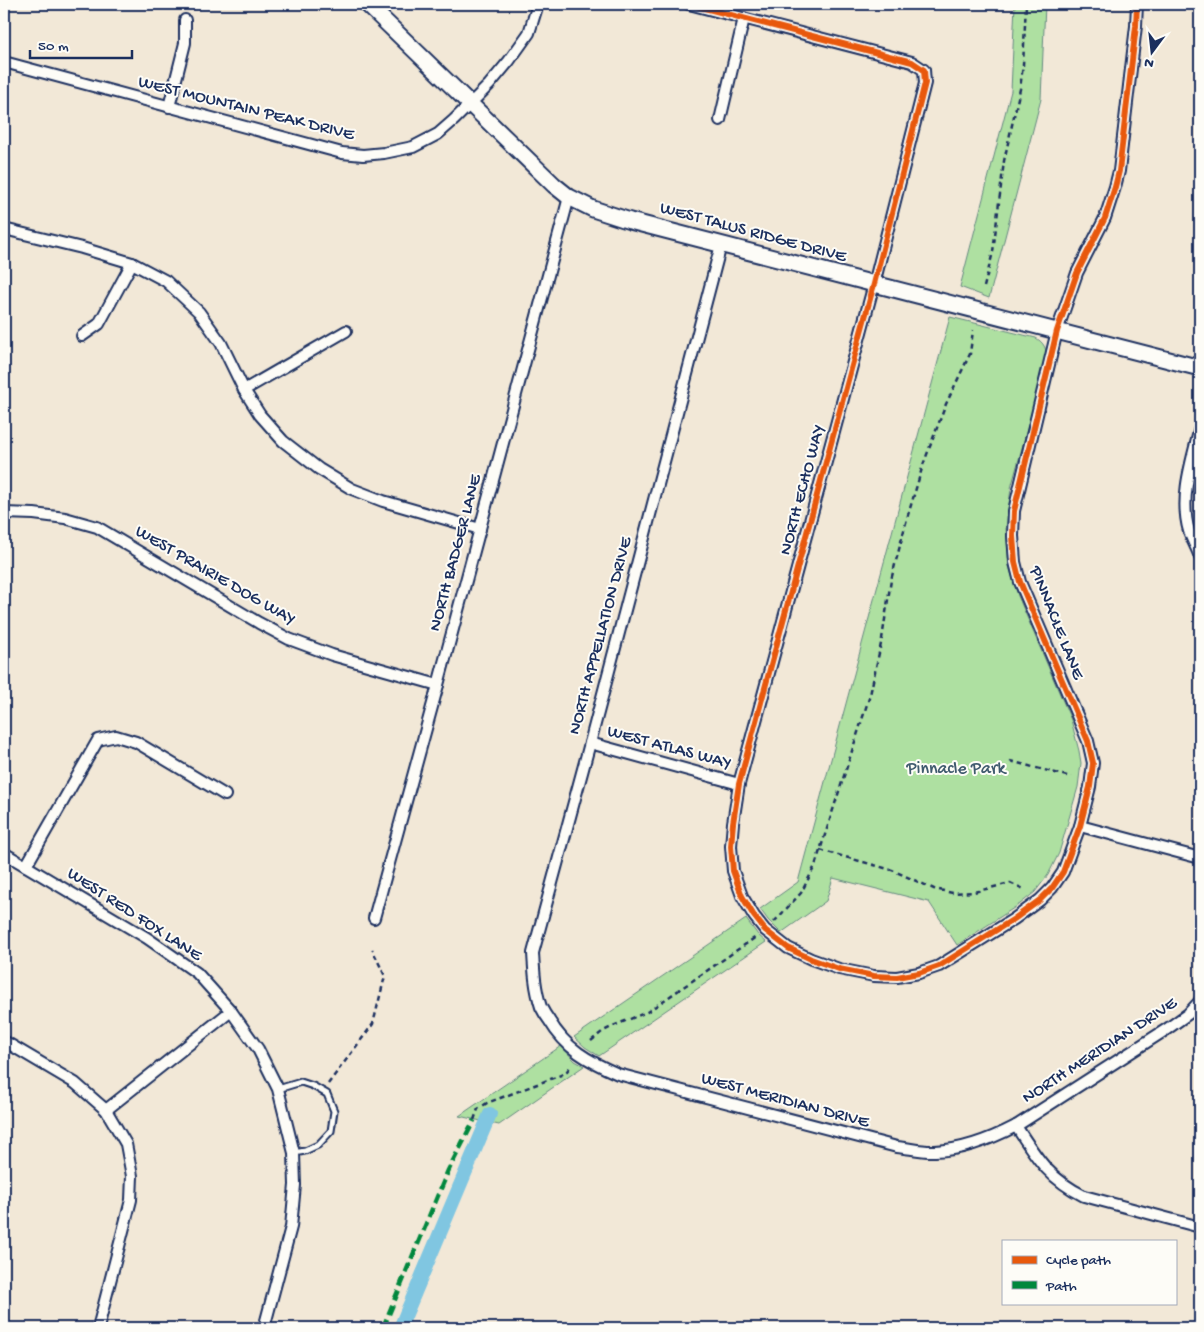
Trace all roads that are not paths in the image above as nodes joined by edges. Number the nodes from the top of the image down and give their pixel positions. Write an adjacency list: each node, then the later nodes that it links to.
1 (367, 4): 8 (street, WEST TALUS RIDGE DRIVE)
2 (538, 4): 8 (street, WEST MOUNTAIN PEAK DRIVE)
3 (689, 4): 5 (street)
4 (1137, 4): 17 (street, PINNACLE LANE)
5 (744, 18): 10 (street); 15 (street, NORTH ECHO WAY)
6 (185, 20): 9 (street)
7 (4, 62): 9 (street, WEST MOUNTAIN PEAK DRIVE)
8 (470, 105): 9 (street, WEST MOUNTAIN PEAK DRIVE); 11 (street, WEST TALUS RIDGE DRIVE)
9 (169, 106)
10 (720, 120)
11 (569, 197): 13 (street, WEST TALUS RIDGE DRIVE); 25 (street, NORTH BADGER LANE)
12 (4, 229): 14 (street)
13 (721, 245): 15 (street, WEST TALUS RIDGE DRIVE); 28 (street, NORTH APPELLATION DRIVE)
14 (132, 263): 18 (street); 20 (street)
15 (874, 284): 17 (street, WEST TALUS RIDGE DRIVE); 29 (street, NORTH ECHO WAY)
16 (346, 331): 20 (street)
17 (1057, 331): 19 (street, WEST TALUS RIDGE DRIVE); 31 (street, PINNACLE LANE)
18 (82, 336)
19 (1200, 368)
20 (244, 390): 25 (street)
21 (1200, 428): 22 (street)
22 (1190, 471): 23 (street); 26 (street)
23 (1200, 474)
24 (4, 513): 27 (street, WEST PRAIRIE DOG WAY)
25 (480, 529): 27 (street, NORTH BADGER LANE)
26 (1200, 556)
27 (438, 685): 36 (street, NORTH BADGER LANE)
28 (590, 743): 29 (street, WEST ATLAS WAY); 39 (street, NORTH APPELLATION DRIVE)
29 (739, 784): 35 (street, NORTH ECHO WAY)
30 (225, 795): 34 (street)
31 (1080, 826): 33 (street); 35 (street, PINNACLE LANE)
32 (4, 853): 34 (street, WEST RED FOX LANE)
33 (1200, 858)
34 (26, 866): 38 (street, WEST RED FOX LANE)
35 (754, 916)
36 (374, 918)
37 (1200, 1001): 43 (street, NORTH MERIDIAN DRIVE)
38 (231, 1011): 41 (street, WEST RED FOX LANE); 42 (street)
39 (556, 1032): 43 (street, WEST MERIDIAN DRIVE)
40 (4, 1041): 42 (street)
41 (278, 1089): 44 (street, WEST RED FOX LANE); 44 (lane)
42 (106, 1110): 46 (street)
43 (1016, 1126): 45 (street)
44 (294, 1154): 47 (street, WEST RED FOX LANE)
45 (1200, 1227)
46 (98, 1328)
47 (264, 1328)

